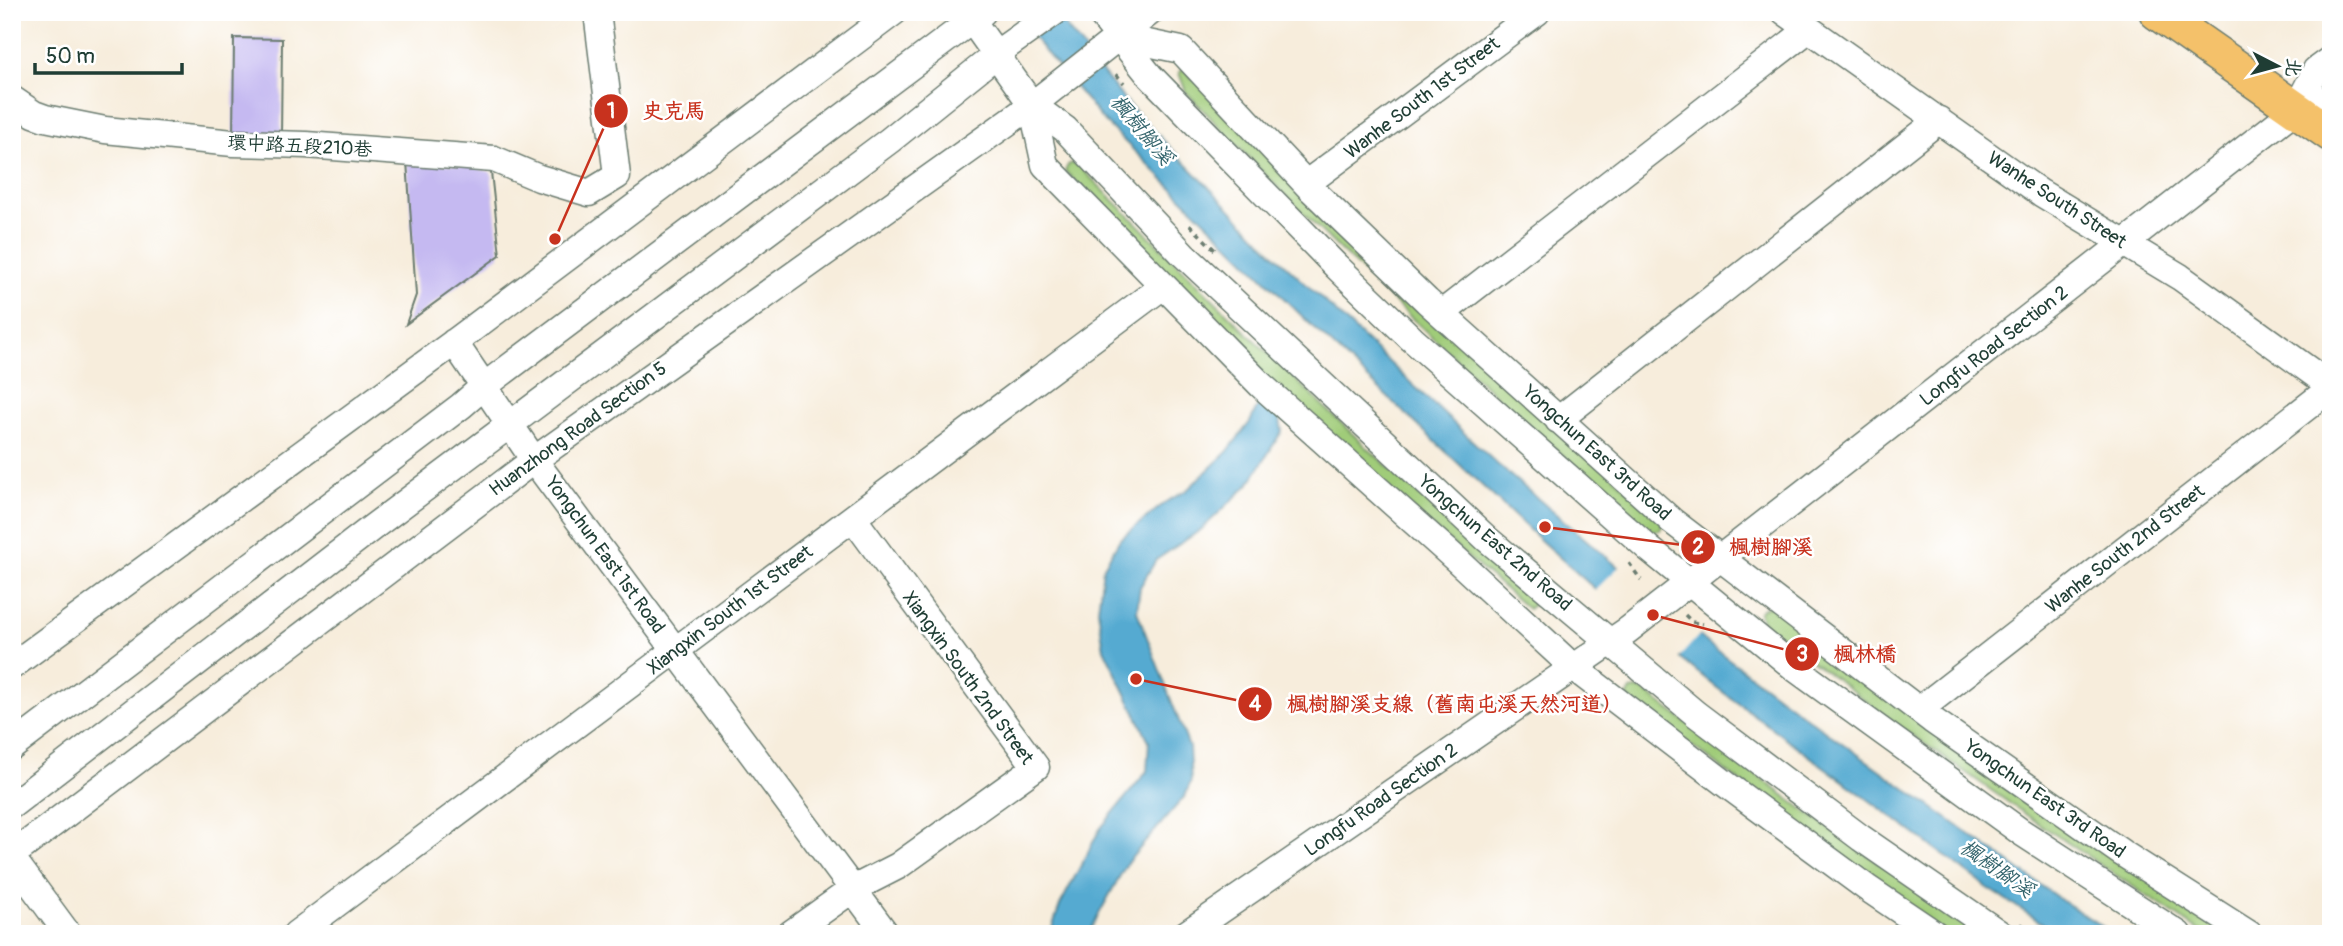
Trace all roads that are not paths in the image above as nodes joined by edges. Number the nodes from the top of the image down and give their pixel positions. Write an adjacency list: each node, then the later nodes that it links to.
1 (597, 12): 15 (street, 環中路五段210巷)
2 (894, 12): 24 (street)
3 (1055, 12): 12 (street)
4 (1099, 12): 11 (street, Yongchun East 3rd Road)
5 (1150, 12): 11 (street, Huanzhong Road Section 5)
6 (1537, 12): 20 (street, Wanhe South 1st Street)
7 (1785, 12): 10 (street, Wanhe South Street)
8 (2157, 12): 17 (main road)
9 (975, 15): 12 (street, Yongchun East 2nd Road); 25 (street)
10 (1809, 29): 18 (street, Wanhe South Street); 23 (street)
11 (1115, 40): 16 (street, Huanzhong Road Section 5); 20 (street, Yongchun East 3rd Road); 32 (street, Yongchun East 3rd Road)
12 (1002, 51): 16 (street, Yongchun East 2nd Road); 28 (street)
13 (2331, 59): 17 (street)
14 (2331, 98): 17 (street)
15 (12, 99)
16 (1036, 101): 22 (street, Yongchun East 2nd Road); 29 (street, Huanzhong Road Section 5); 33 (street, Yongchun East 2nd Road)
17 (2296, 109): 19 (main road); 21 (street, Longfu Road Section 2)
18 (1939, 120): 21 (street, Wanhe South Street); 27 (street)
19 (2331, 134)
20 (1307, 183): 23 (street, Yongchun East 3rd Road)
21 (2125, 245): 26 (street, Wanhe South Street); 31 (street, Longfu Road Section 2)
22 (1163, 286): 30 (street, Xiangxin South 1st Street); 36 (street, Yongchun East 2nd Road)
23 (1442, 313): 27 (street, Yongchun East 3rd Road)
24 (454, 342): 25 (street, Yongchun East 1st Road); 35 (street)
25 (483, 387): 28 (street, Yongchun East 1st Road); 38 (street)
26 (2331, 387): 37 (street, Wanhe South 2nd Street)
27 (1558, 420): 31 (street, Yongchun East 3rd Road)
28 (510, 426): 29 (street, Yongchun East 1st Road); 39 (street)
29 (534, 460): 34 (street, Yongchun East 1st Road); 40 (street, Huanzhong Road Section 5)
30 (853, 518): 34 (street, Xiangxin South 1st Street); 41 (street, Xiangxin South 2nd Street)
31 (1723, 558): 32 (street, Longfu Road Section 2); 37 (street, Yongchun East 3rd Road)
32 (1692, 582): 33 (street, Longfu Road Section 2); 49 (street, Yongchun East 3rd Road)
33 (1611, 643): 36 (street, Longfu Road Section 2); 48 (street, Yongchun East 2nd Road)
34 (676, 651): 41 (street, Yongchun East 1st Road); 43 (street, Xiangxin South 1st Street)
35 (12, 666)
36 (1574, 668): 46 (street, Longfu Road Section 2); 47 (street, Yongchun East 2nd Road)
37 (1919, 709): 50 (street, Yongchun East 3rd Road)
38 (12, 747)
39 (12, 805)
40 (12, 856): 42 (street)
41 (853, 889): 44 (street, Xiangxin South 2nd Street); 45 (street, Yongchun East 1st Road)
42 (68, 934)
43 (296, 934)
44 (790, 934)
45 (886, 934)
46 (1186, 934)
47 (1934, 934)
48 (2000, 934)
49 (2178, 934)
50 (2249, 934)

